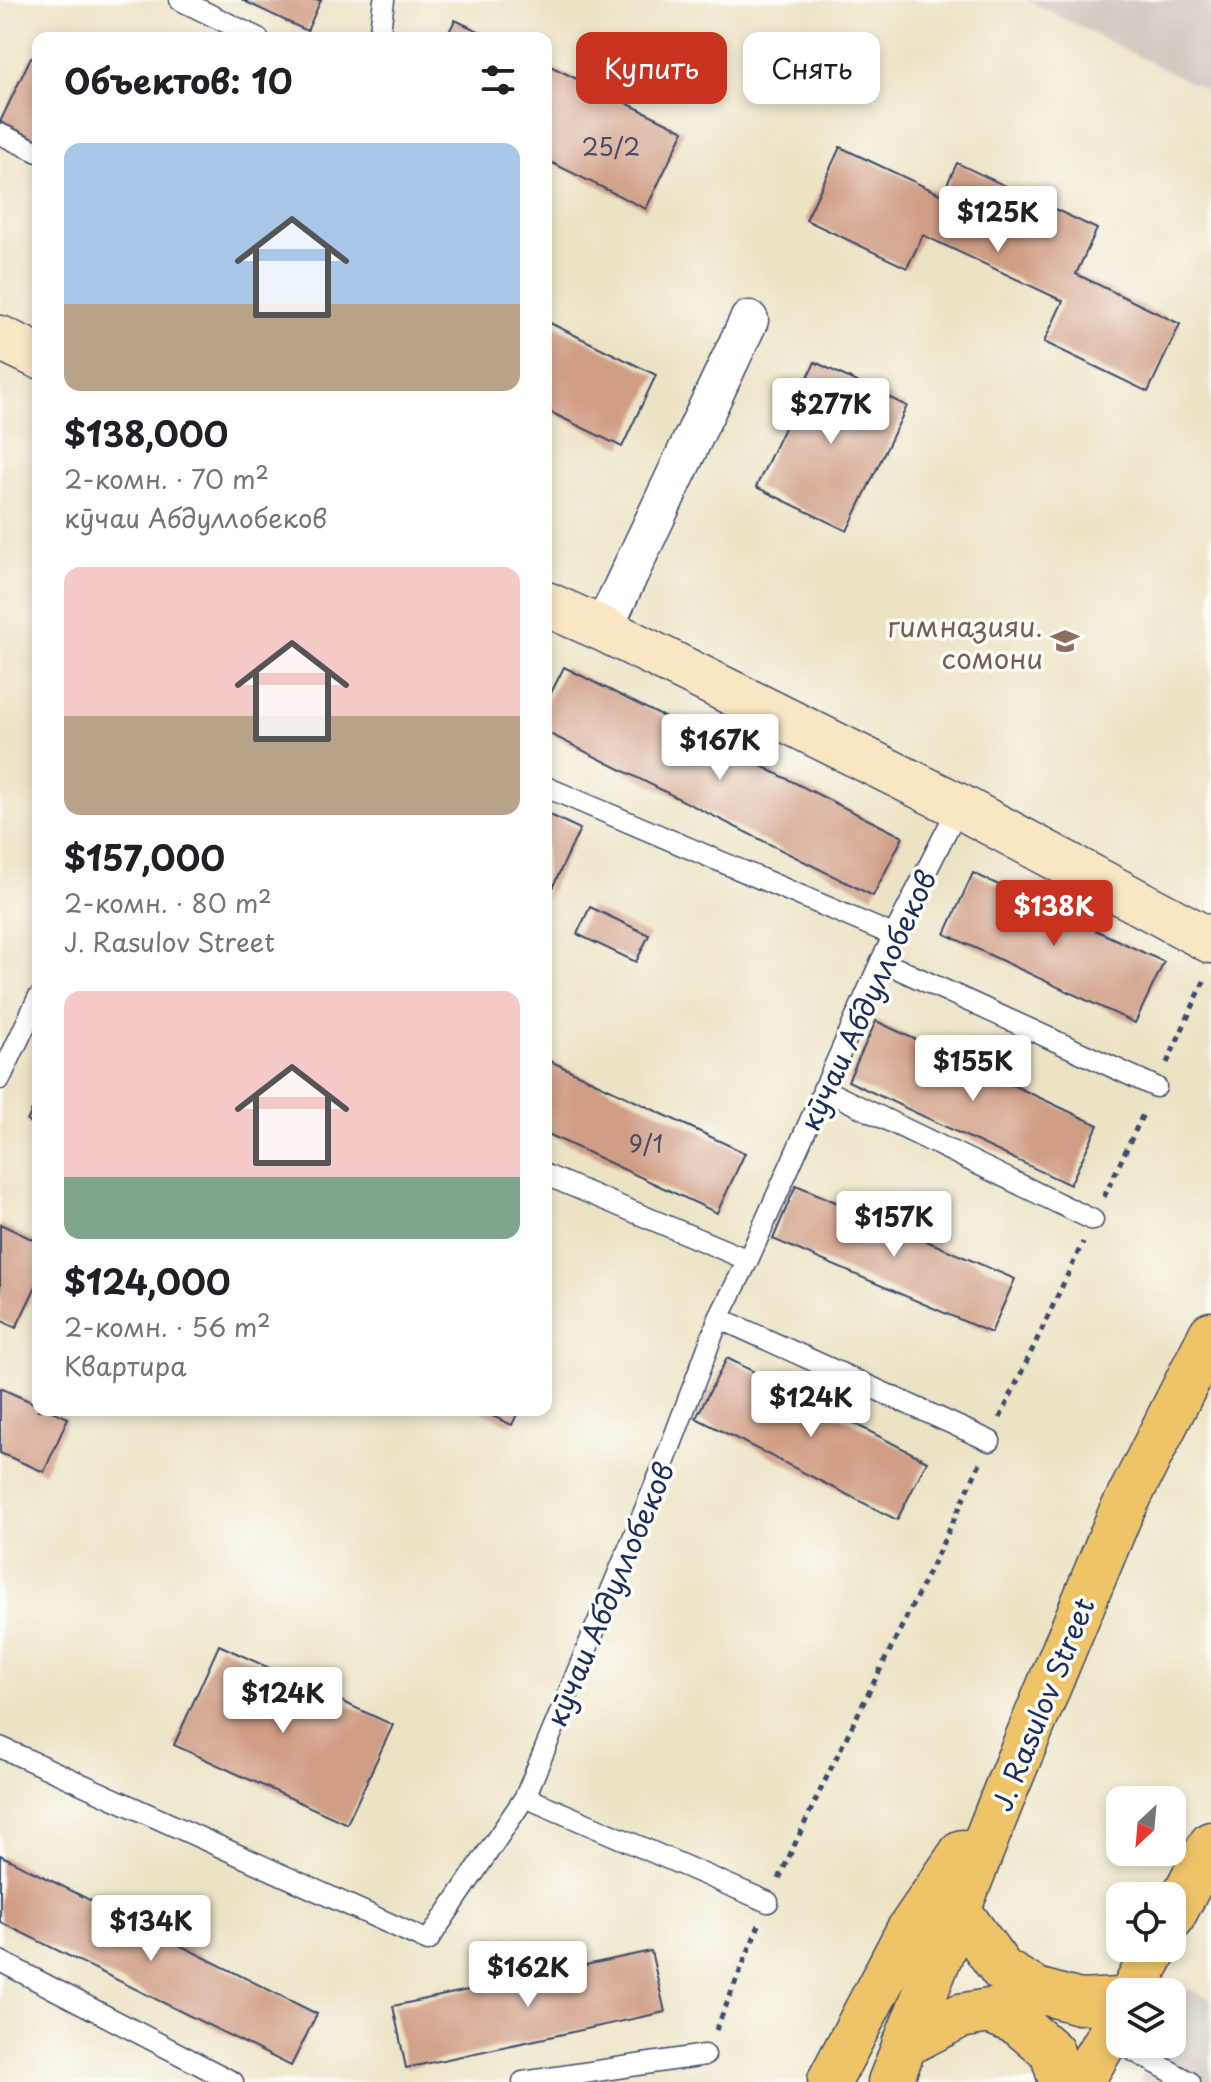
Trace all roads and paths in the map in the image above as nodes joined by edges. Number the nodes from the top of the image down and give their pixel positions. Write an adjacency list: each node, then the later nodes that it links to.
1 (180, 0): 3 (lane)
2 (384, 0): 4 (lane)
3 (246, 32)
4 (380, 32)
5 (0, 134): 6 (lane)
6 (32, 149)
7 (749, 320): 11 (street)
8 (0, 338): 9 (street)
9 (32, 353)
10 (552, 616): 11 (street)
11 (603, 629): 13 (street)
12 (552, 790): 14 (lane)
13 (959, 806): 14 (lane, кӯчаи Абдуллобеков); 15 (street)
14 (895, 936): 16 (lane, кӯчаи Абдуллобеков)
15 (1211, 941)
16 (881, 961): 20 (lane); 21 (lane, кӯчаи Абдуллобеков)
17 (1211, 966): 20 (path)
18 (32, 1011): 19 (lane)
19 (0, 1079)
20 (1156, 1087): 23 (path)
21 (823, 1089): 23 (lane); 24 (lane, кӯчаи Абдуллобеков)
22 (552, 1178): 24 (lane)
23 (1093, 1220): 27 (path)
24 (748, 1260): 25 (lane, кӯчаи Абдуллобеков)
25 (719, 1318): 27 (lane); 30 (lane, кӯчаи Абдуллобеков)
26 (1211, 1334): 29 (main road, J. Rasulov Street)
27 (990, 1441): 33 (path)
28 (0, 1747): 30 (lane, кӯчаи Абдуллобеков)
29 (1007, 1787): 34 (main road, J. Rasulov Street); 42 (main road)
30 (525, 1797): 33 (lane)
31 (1211, 1844): 32 (main road)
32 (1186, 1891)
33 (768, 1902): 38 (path)
34 (958, 1910): 36 (main road); 41 (main road, J. Rasulov Street)
35 (0, 1961): 43 (lane)
36 (1106, 2020)
37 (1106, 2046): 46 (main road)
38 (705, 2055): 44 (lane)
39 (1109, 2058): 47 (main road)
40 (1158, 2058): 48 (lane)
41 (897, 2063): 45 (main road)
42 (829, 2081)
43 (233, 2082)
44 (523, 2082)
45 (1061, 2082)
46 (1081, 2082)
47 (1102, 2082)
48 (1190, 2082)

